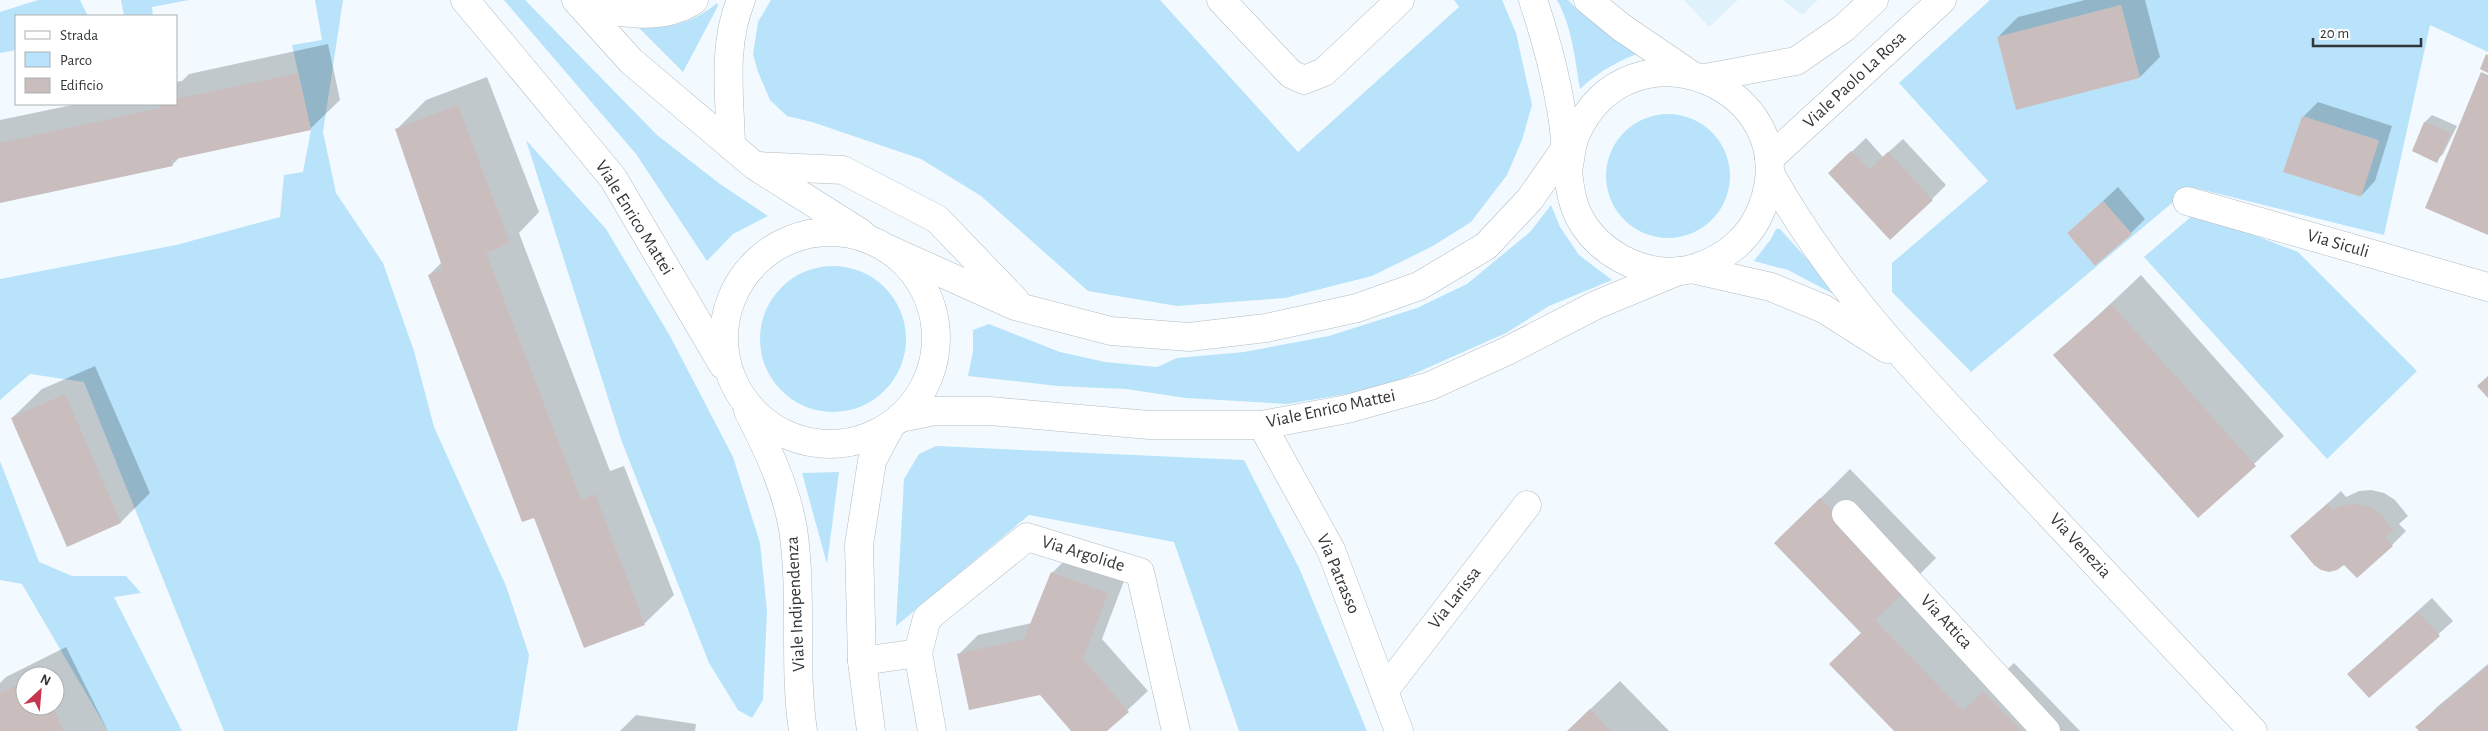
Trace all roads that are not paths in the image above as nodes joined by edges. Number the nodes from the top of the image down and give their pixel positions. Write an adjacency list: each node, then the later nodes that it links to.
1 (465, 0): 22 (street, Viale Enrico Mattei)
2 (694, 0): 10 (street)
3 (741, 0): 12 (street)
4 (1221, 0): 5 (street)
5 (1400, 0)
6 (1534, 0): 13 (street)
7 (1588, 0): 11 (street)
8 (1874, 0): 11 (street)
9 (1942, 0): 15 (street, Viale Paolo La Rosa)
10 (578, 2): 12 (street)
11 (1697, 76): 13 (street); 15 (street)
12 (731, 146): 14 (street)
13 (1570, 151): 18 (street); 20 (street)
14 (755, 166): 17 (street); 20 (street)
15 (1769, 166): 18 (street, Viale Enrico Mattei); 21 (street)
16 (2187, 201): 19 (street, Via Siculi)
17 (880, 244): 20 (street); 22 (street); 23 (street)
18 (1685, 270): 21 (street); 24 (street, Viale Enrico Mattei)
19 (2488, 286)
20 (1023, 308)
21 (1907, 362): 37 (street, Via Venezia)
22 (736, 387): 23 (street); 30 (street, Viale Indipendenza)
23 (896, 422): 24 (street, Viale Enrico Mattei); 28 (street)
24 (1262, 425): 29 (street, Via Patrasso)
25 (1527, 505): 29 (street, Via Larissa)
26 (1846, 514): 36 (street, Via Attica)
27 (918, 653): 28 (street); 33 (street, Via Argolide); 34 (street, Via Argolide)
28 (862, 661): 32 (street)
29 (1384, 691): 35 (street, Via Patrasso)
30 (801, 719): 31 (street)
31 (786, 731)
32 (871, 731)
33 (932, 731)
34 (1176, 731)
35 (1399, 731)
36 (2046, 731)
37 (2253, 731)

